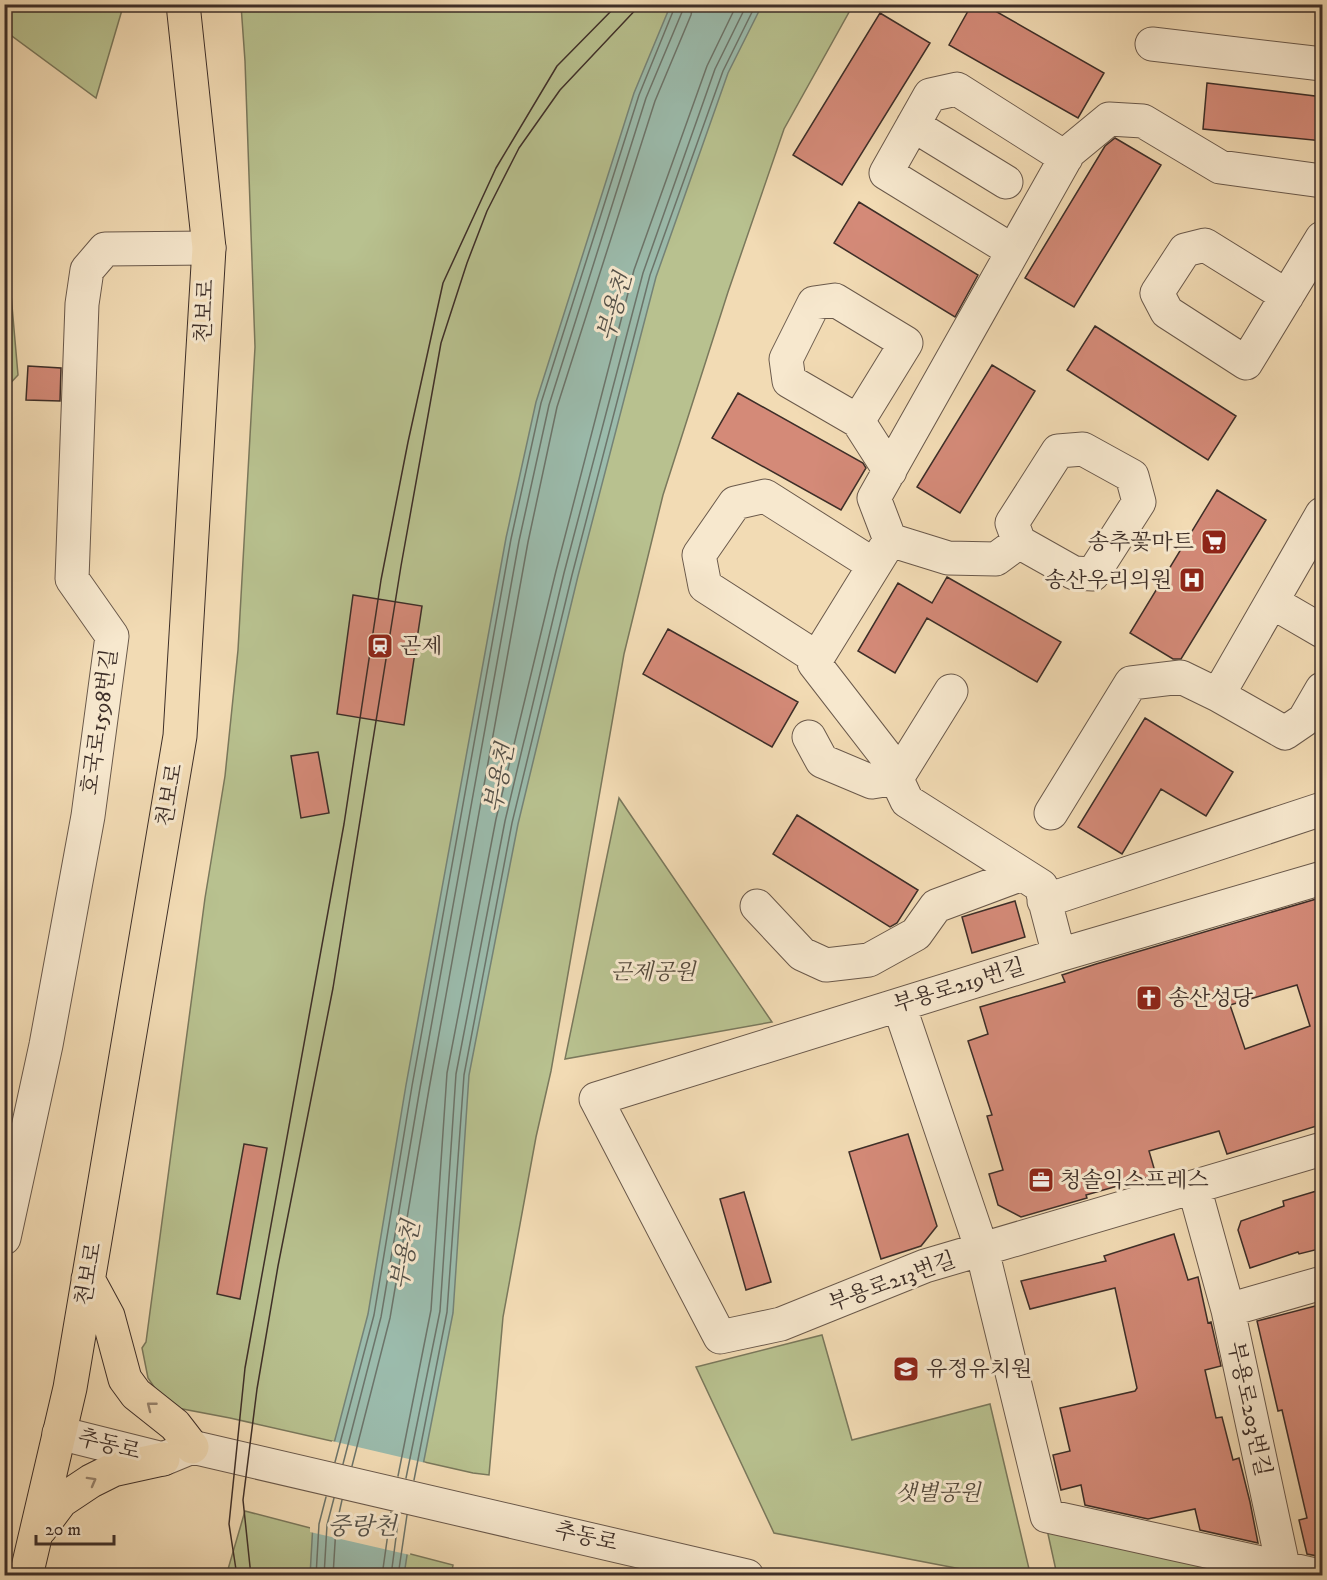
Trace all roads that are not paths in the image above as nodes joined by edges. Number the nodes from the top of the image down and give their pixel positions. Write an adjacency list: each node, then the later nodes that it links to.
1 (183, 4): 9 (main road, 천보로)
2 (1152, 45): 3 (street)
3 (1323, 64)
4 (913, 125): 5 (street); 7 (street); 10 (street)
5 (1066, 158): 6 (street); 10 (street)
6 (1323, 181)
7 (1006, 182)
8 (1323, 238): 11 (street)
9 (209, 248): 36 (street, 호국로1598번길); 38 (main road, 천보로)
10 (1013, 251): 13 (street)
11 (1287, 296)
12 (858, 421): 13 (street)
13 (890, 471): 16 (street)
14 (1323, 514): 17 (street)
15 (1020, 542): 16 (street)
16 (882, 552): 19 (street); 19 (street)
17 (1272, 602): 18 (street); 22 (street)
18 (1323, 631)
19 (817, 658): 24 (street)
20 (1323, 689): 22 (street)
21 (951, 691): 24 (street)
22 (1218, 695): 26 (street)
23 (809, 737): 24 (street)
24 (897, 778): 27 (street)
25 (1323, 809): 29 (street)
26 (1051, 813)
27 (1022, 874): 29 (street); 30 (street)
28 (1323, 878): 31 (street, 부용로219번길)
29 (1044, 901): 31 (street)
30 (757, 906)
31 (1059, 955): 32 (street, 부용로219번길)
32 (899, 1005): 33 (street, 부용로219번길); 37 (street)
33 (596, 1099): 37 (street, 부용로213번길)
34 (1323, 1149): 35 (street, 부용로213번길)
35 (1194, 1187): 37 (street, 부용로213번길); 40 (street)
36 (4, 1238)
37 (982, 1250): 44 (street)
38 (88, 1280): 41 (main road, 천보로); 42 (main road, one-way to 38)
39 (1323, 1283): 40 (street, 부용로203번길)
40 (1228, 1310): 44 (street, 부용로203번길)
41 (59, 1433): 42 (street, 추동로); 43 (main road, 천보로)
42 (177, 1453): 43 (main road, one-way to 42); 46 (street, 추동로)
43 (36, 1536): 45 (main road, 천보로)
44 (1307, 1573)
45 (26, 1575)
46 (747, 1575)

